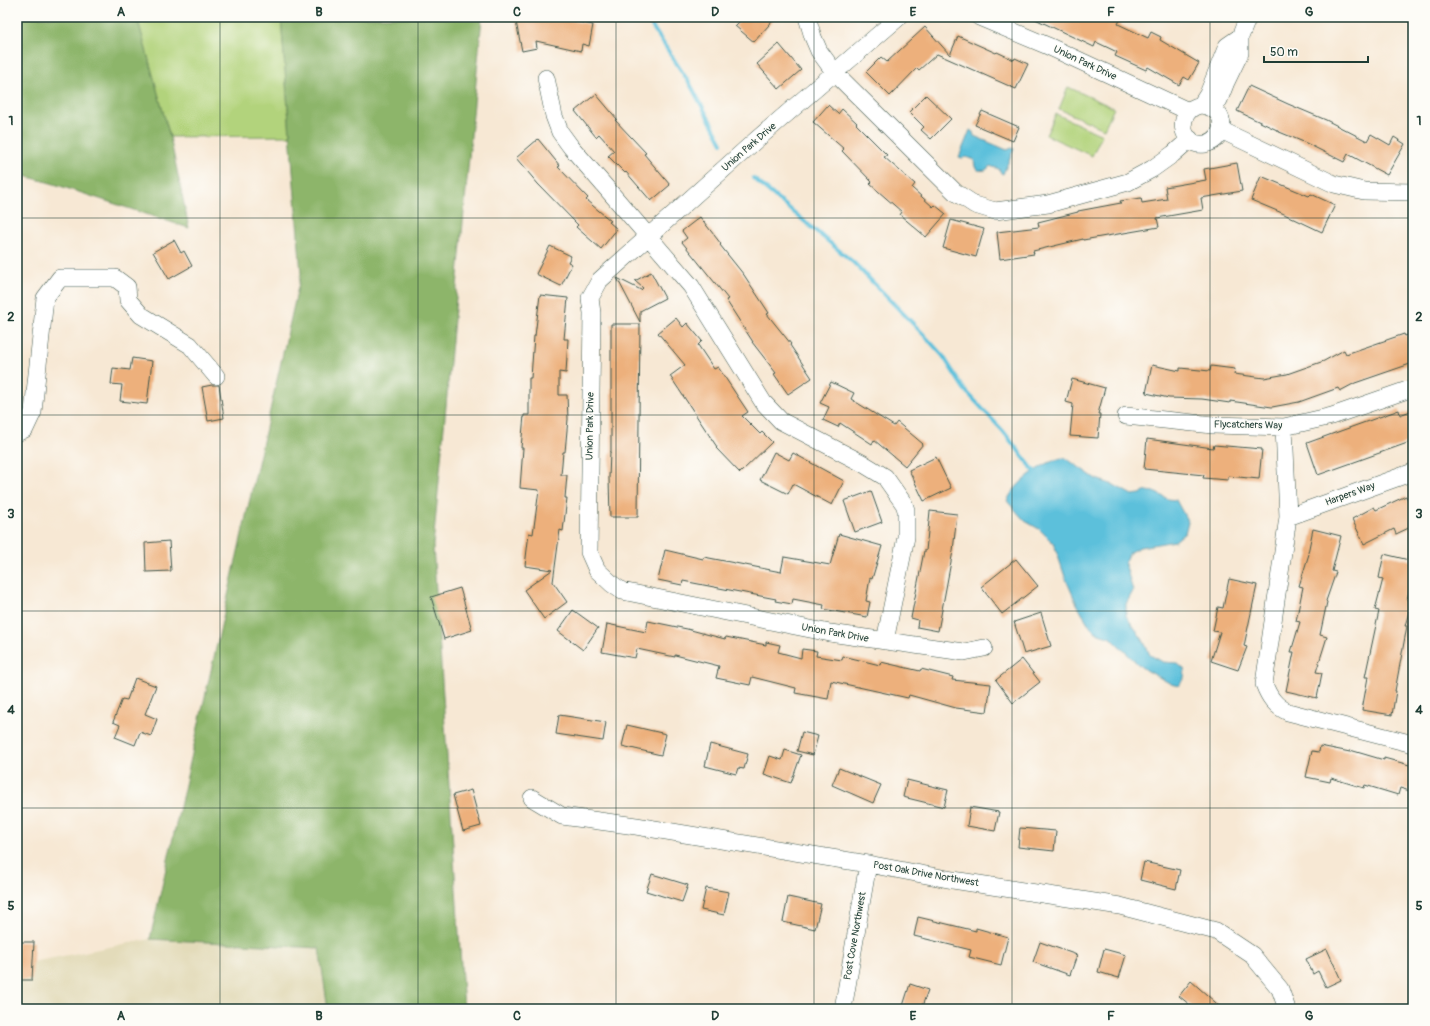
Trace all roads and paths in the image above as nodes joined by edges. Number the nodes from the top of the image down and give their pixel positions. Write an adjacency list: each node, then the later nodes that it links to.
1 (807, 17): 6 (street)
2 (899, 17): 6 (street, Union Park Drive)
3 (979, 17): 8 (street, Union Park Drive)
4 (1248, 17): 5 (street)
5 (1240, 37): 8 (street); 9 (street)
6 (835, 73): 11 (street); 13 (street, Union Park Drive)
7 (546, 78): 13 (street)
8 (1195, 108): 9 (street); 11 (street)
9 (1217, 112): 10 (street)
10 (1221, 130): 11 (street); 12 (street)
11 (1190, 139)
12 (1413, 192)
13 (649, 236): 21 (street); 21 (street, Union Park Drive)
14 (216, 376): 18 (street)
15 (1413, 388): 17 (street, Flycatchers Way)
16 (1126, 416): 17 (street, Flycatchers Way)
17 (1284, 427): 20 (street)
18 (17, 433)
19 (1413, 472): 20 (street, Harpers Way)
20 (1288, 518): 23 (street)
21 (885, 641): 22 (street, Union Park Drive)
22 (984, 648)
23 (1412, 739)
24 (532, 798): 25 (street, Post Oak Drive Northwest)
25 (868, 864): 26 (street, Post Cove Northwest); 27 (street, Post Oak Drive Northwest)
26 (843, 1009)
27 (1287, 1009)

